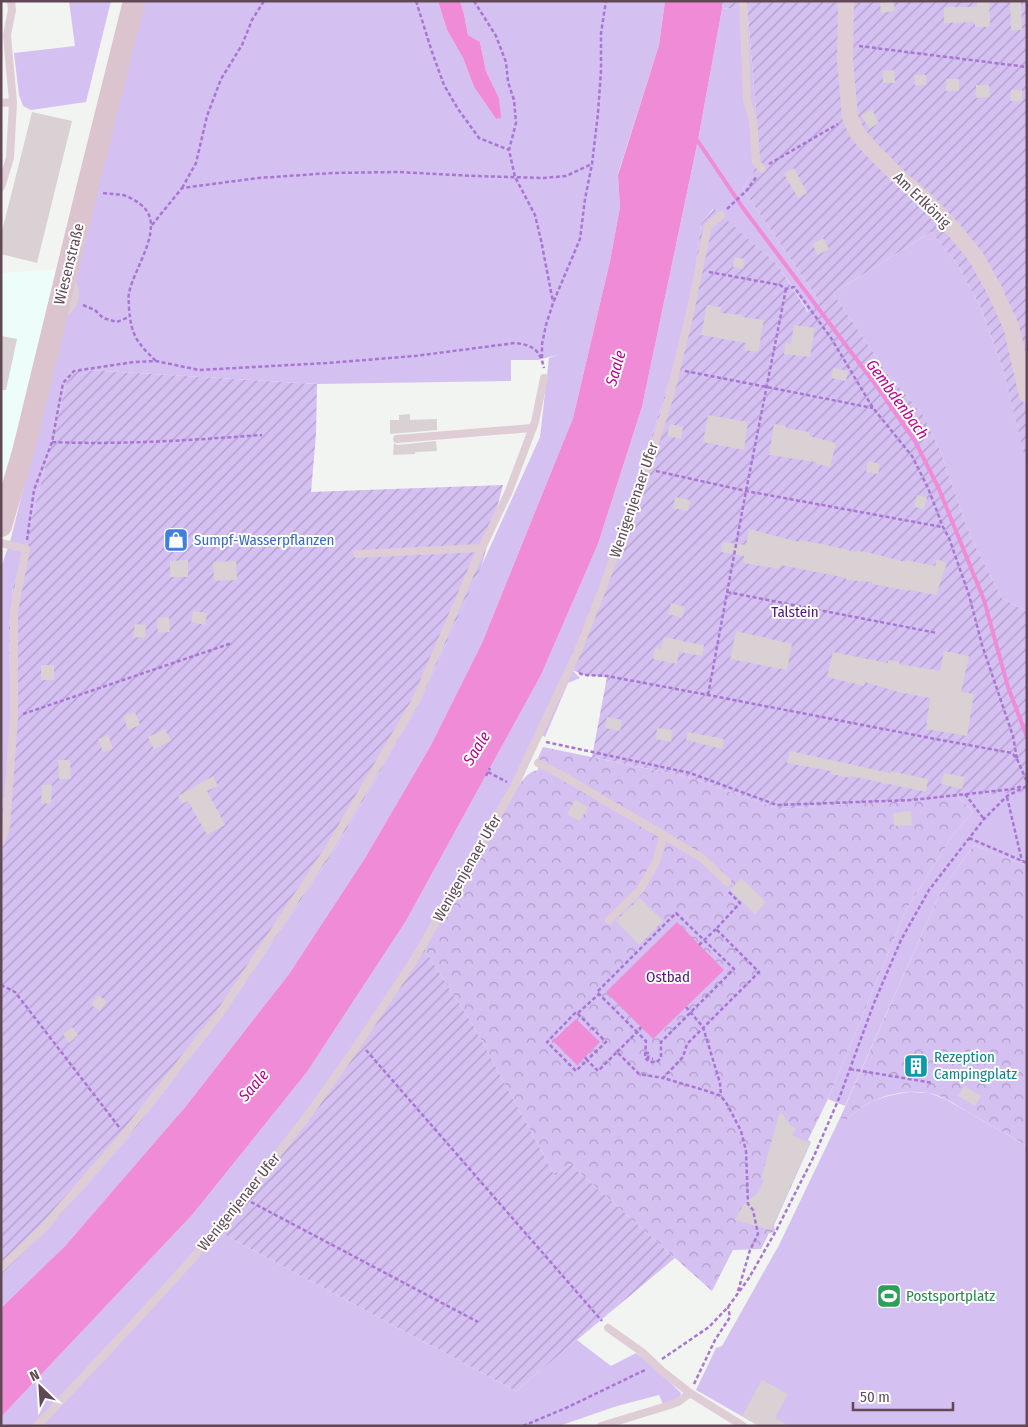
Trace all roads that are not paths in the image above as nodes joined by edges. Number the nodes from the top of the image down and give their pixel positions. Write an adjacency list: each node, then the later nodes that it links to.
1 (11, 1): 5 (lane)
2 (134, 1): 11 (street, Wiesenstraße)
3 (743, 1): 8 (lane)
4 (846, 1): 14 (street, Am Erlkönig)
5 (4, 36): 6 (lane)
6 (13, 102): 7 (lane); 9 (lane)
7 (1, 103)
8 (762, 169)
9 (1, 187)
10 (721, 215): 29 (lane, Wenigenjenaer Ufer)
11 (66, 275): 12 (street, Wiesenstraße); 12 (lane)
12 (55, 320): 17 (street, Wiesenstraße)
13 (544, 378): 15 (lane)
14 (1027, 394)
15 (532, 428): 16 (lane); 19 (lane)
16 (397, 439)
17 (1, 526)
18 (1, 543): 23 (lane)
19 (481, 548): 20 (lane); 26 (lane)
20 (357, 554)
21 (538, 763): 22 (lane)
22 (663, 835): 24 (lane); 25 (lane)
23 (1, 842)
24 (728, 882)
25 (609, 920)
26 (1, 1268)
27 (608, 1328): 28 (lane)
28 (690, 1393): 30 (lane); 31 (lane)
29 (37, 1426)
30 (601, 1426)
31 (743, 1426)

